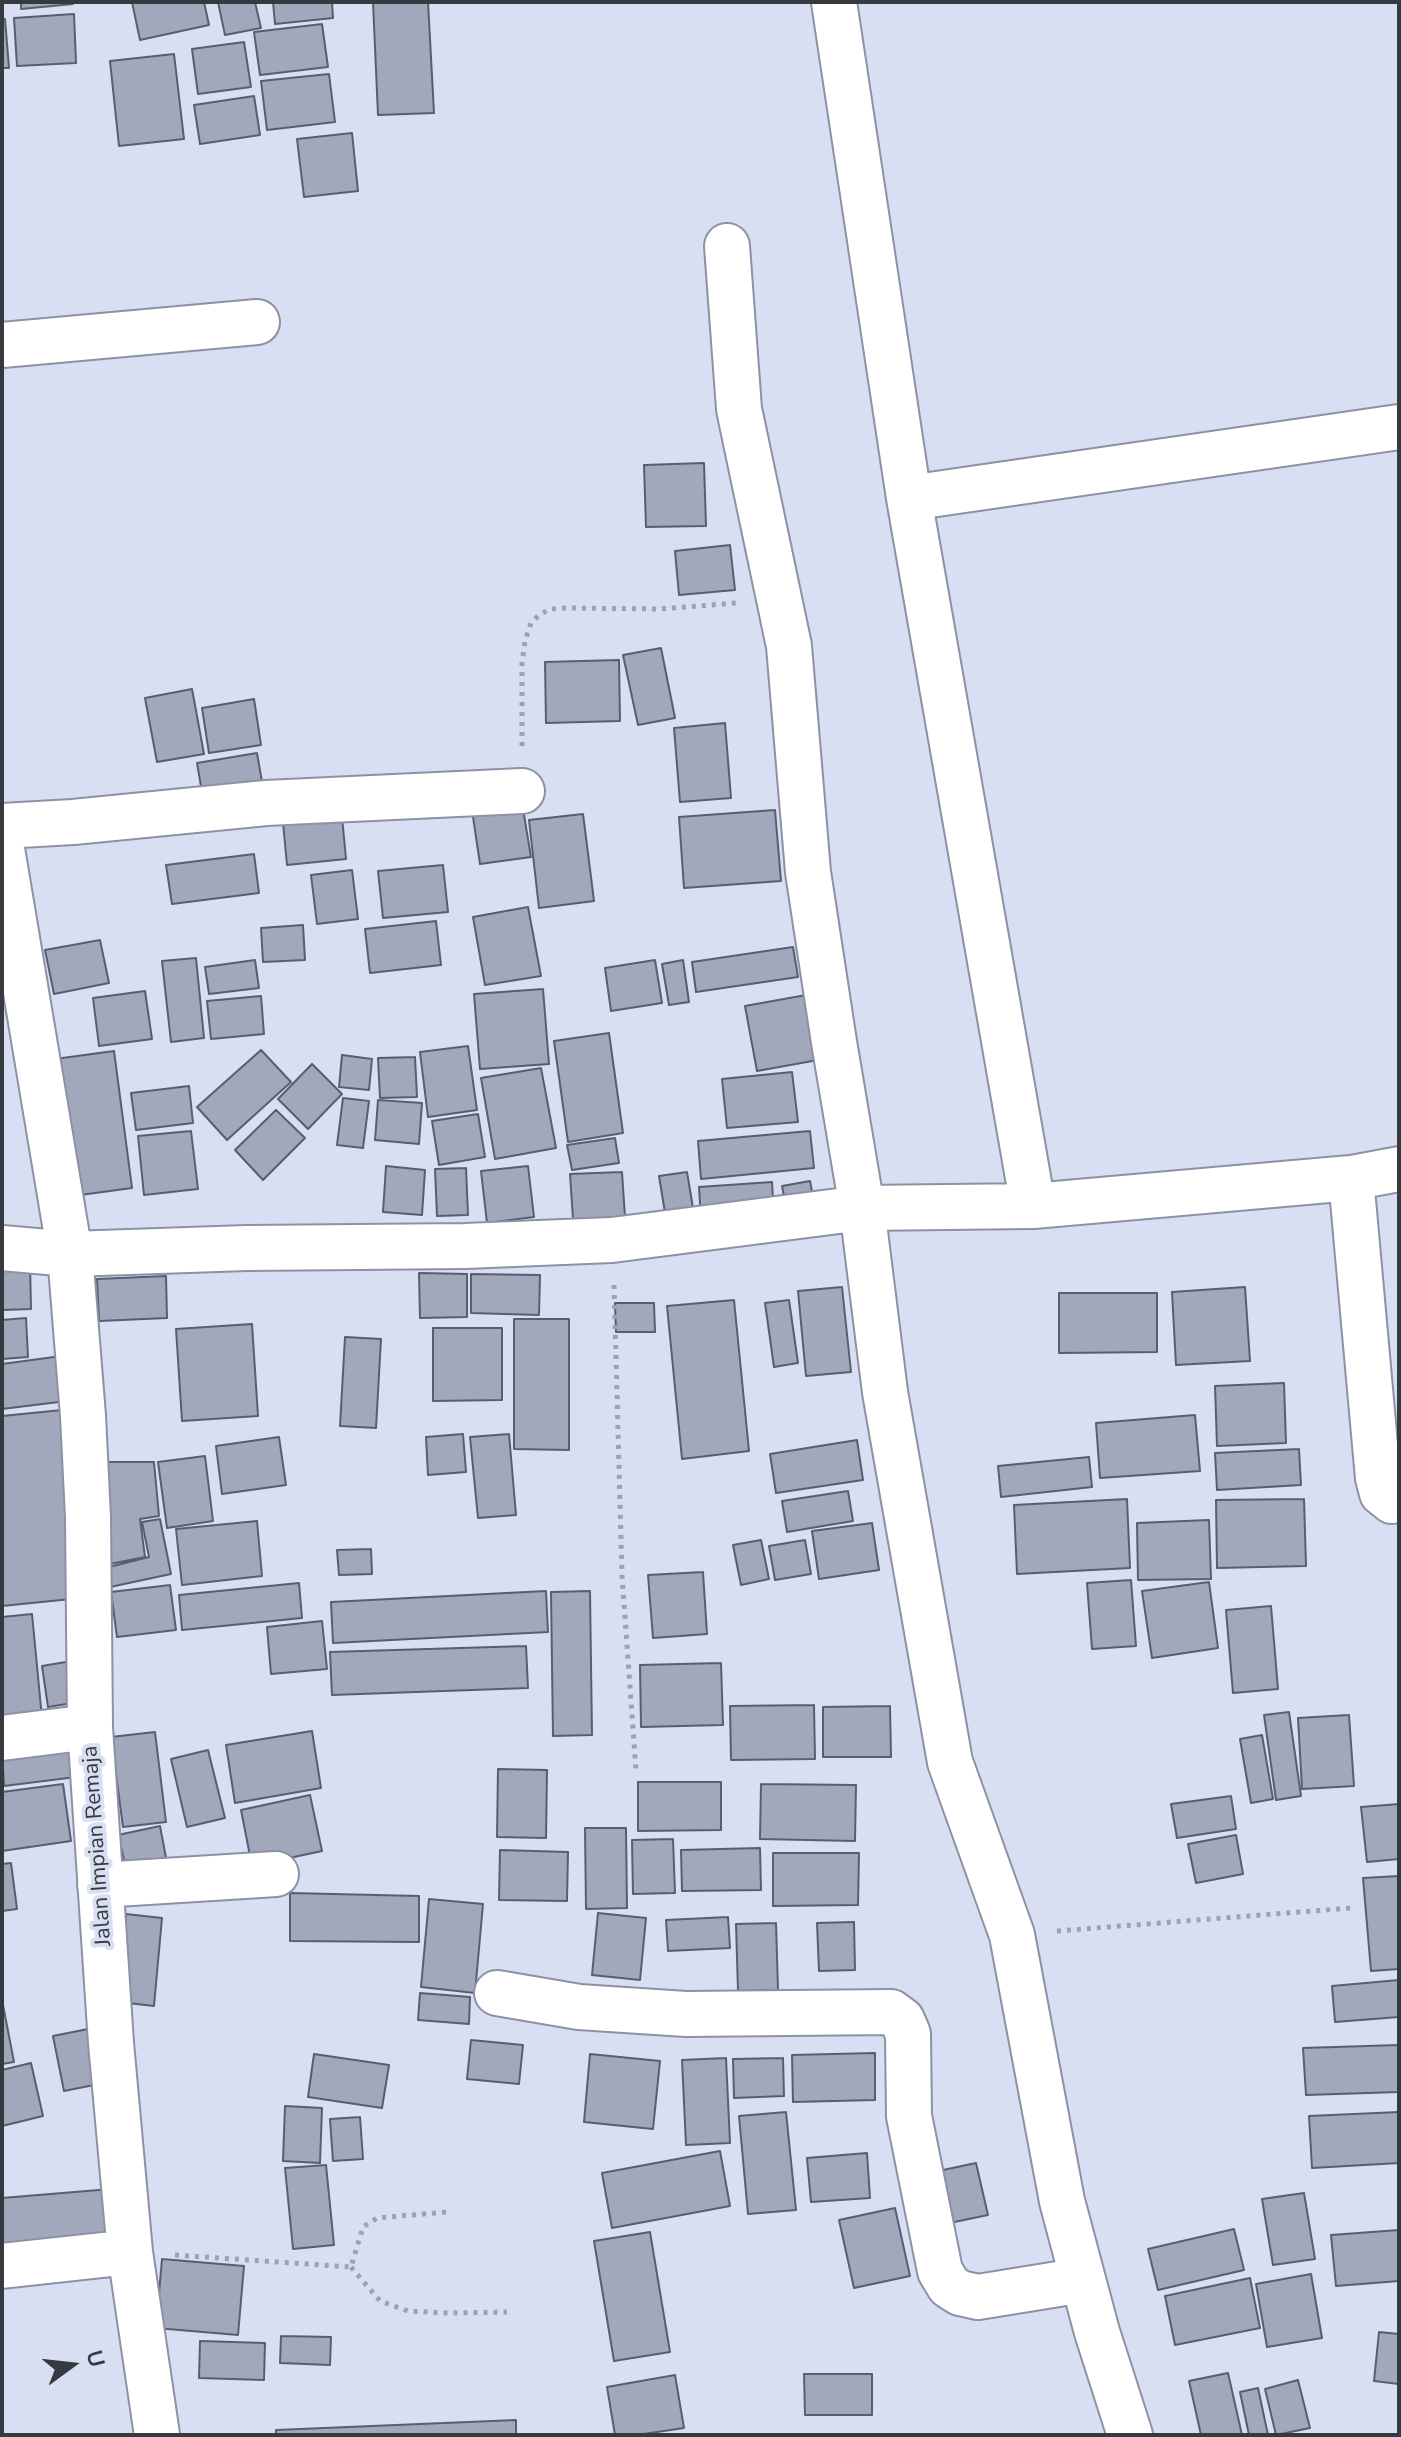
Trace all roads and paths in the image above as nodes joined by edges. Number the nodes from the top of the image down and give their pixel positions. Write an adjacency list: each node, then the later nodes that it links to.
1 (834, 2): 6 (street)
2 (727, 246): 7 (street)
3 (257, 322): 4 (street)
4 (2, 345)
5 (1399, 427): 6 (street)
6 (909, 498): 13 (street)
7 (781, 600): 8 (path); 14 (street)
8 (522, 791): 9 (street)
9 (2, 826)
10 (2, 849): 17 (street, Jalan Impian Remaja)
11 (1399, 1169): 12 (street)
12 (1351, 1178): 13 (street); 18 (street)
13 (1033, 1206): 14 (street)
14 (862, 1208): 15 (street); 25 (street)
15 (612, 1240): 17 (street); 21 (path)
16 (2, 1248): 17 (street)
17 (70, 1254): 19 (street, Jalan Impian Remaja)
18 (1399, 1499)
19 (90, 1727): 20 (street); 23 (street, Jalan Impian Remaja)
20 (2, 1738)
21 (636, 1771)
22 (276, 1874): 23 (street)
23 (100, 1885): 28 (street, Jalan Impian Remaja)
24 (1351, 1908): 25 (path)
25 (1012, 1935): 31 (street)
26 (497, 1993): 31 (street)
27 (447, 2212): 30 (path)
28 (130, 2252): 29 (street); 30 (path); 33 (street, Jalan Impian Remaja)
29 (2, 2266)
30 (351, 2267): 32 (path)
31 (1083, 2280): 34 (street)
32 (507, 2312)
33 (157, 2435)
34 (1130, 2435)

